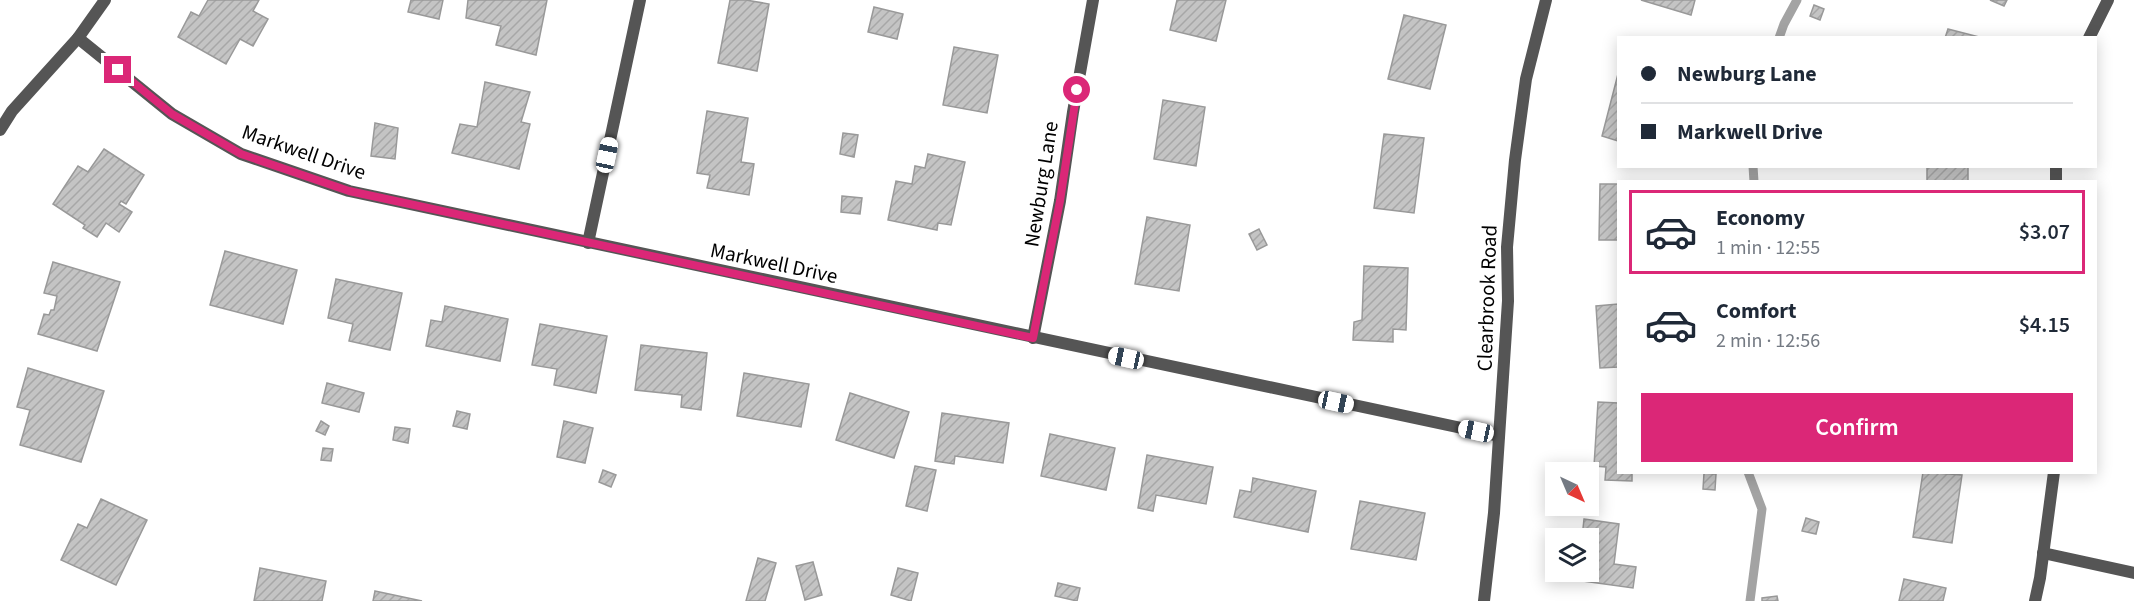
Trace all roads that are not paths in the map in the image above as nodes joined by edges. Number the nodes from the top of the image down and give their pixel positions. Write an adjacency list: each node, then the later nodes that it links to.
1 (105, 0): 7 (street)
2 (640, 0): 9 (street)
3 (1093, 0): 10 (street, Newburg Lane)
4 (1546, 0): 11 (street, Clearbrook Road)
5 (2108, 0): 6 (street)
6 (2090, 36)
7 (78, 38): 8 (street); 9 (street, Markwell Drive)
8 (0, 130)
9 (588, 243): 10 (street, Markwell Drive)
10 (1033, 338): 11 (street, Markwell Drive)
11 (1499, 436): 15 (street, Clearbrook Road)
12 (2054, 474): 13 (street)
13 (2043, 553): 14 (street); 16 (street)
14 (2134, 573)
15 (1484, 601)
16 (2035, 601)

